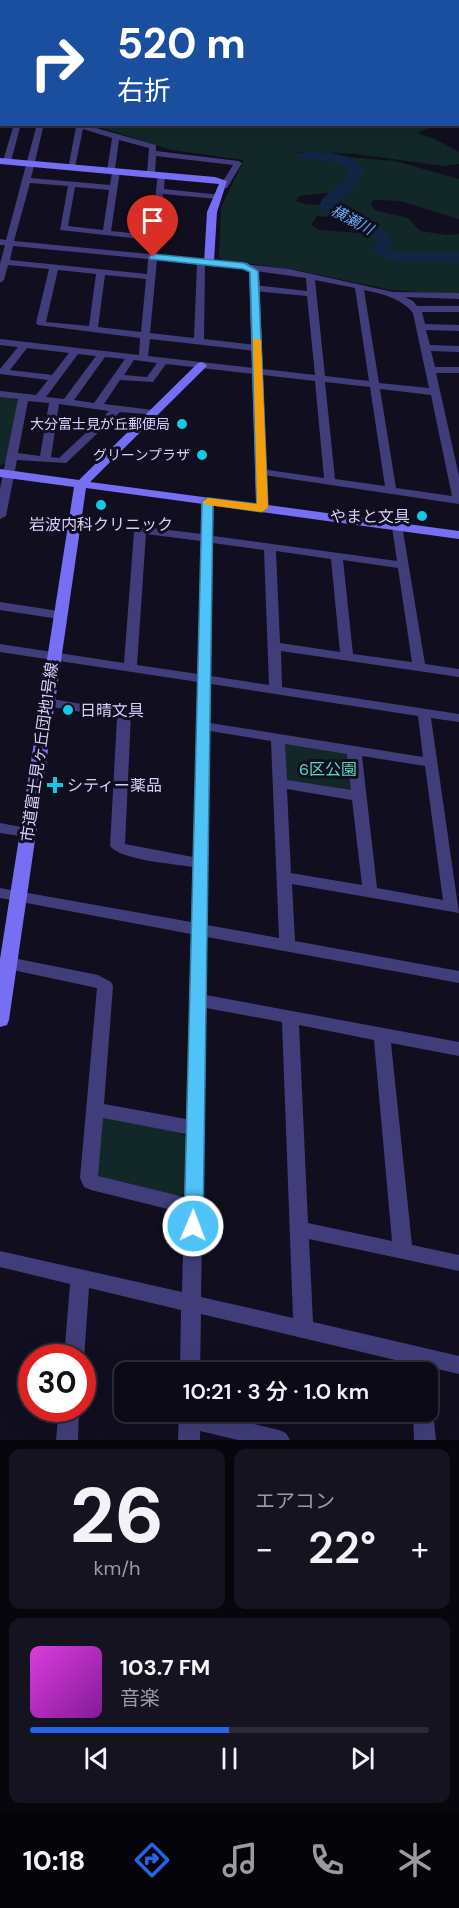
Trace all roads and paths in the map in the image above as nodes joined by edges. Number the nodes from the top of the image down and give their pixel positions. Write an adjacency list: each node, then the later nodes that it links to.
1 (17, 126): 7 (street)
2 (40, 126): 8 (street)
3 (76, 126): 4 (street); 9 (street)
4 (117, 137): 5 (street); 10 (street)
5 (154, 153): 6 (street); 11 (street)
6 (195, 157): 12 (street); 15 (street)
7 (3, 161): 8 (street)
8 (31, 163): 9 (street); 13 (street)
9 (71, 167): 10 (street)
10 (114, 171): 11 (street); 16 (street)
11 (156, 175): 12 (street); 17 (street)
12 (194, 178): 15 (street)
13 (27, 180): 14 (street); 20 (street)
14 (72, 184): 16 (street); 21 (street)
15 (224, 186): 18 (street)
16 (113, 188): 21 (street)
17 (159, 191): 18 (street); 22 (street)
18 (218, 197): 27 (street)
19 (0, 231): 20 (street)
20 (13, 232): 24 (street)
21 (107, 233): 22 (street)
22 (155, 238): 25 (street)
23 (0, 242): 24 (street)
24 (10, 243): 25 (street); 26 (street)
25 (153, 257): 27 (street); 32 (street)
26 (5, 262): 28 (street); 33 (street)
27 (205, 262): 29 (street); 46 (street)
28 (54, 267): 30 (street); 43 (street)
29 (252, 268): 31 (street); 35 (street)
30 (101, 272): 32 (street); 43 (street)
31 (309, 276): 34 (street); 36 (street)
32 (151, 277): 44 (street)
33 (0, 280)
34 (359, 286): 37 (street); 63 (street)
35 (254, 288): 36 (street); 48 (street)
36 (310, 294): 62 (street)
37 (391, 294): 38 (street); 39 (street)
38 (459, 296)
39 (416, 309): 40 (street); 41 (street)
40 (459, 309)
41 (421, 327): 42 (street); 49 (street)
42 (459, 328)
43 (93, 330): 44 (street)
44 (146, 336): 46 (street); 54 (street)
45 (0, 342): 47 (street)
46 (199, 342): 48 (street)
47 (24, 345): 51 (street); 61 (street)
48 (256, 348): 59 (street)
49 (426, 348): 50 (street); 57 (street)
50 (459, 349)
51 (75, 351): 52 (street); 61 (street)
52 (102, 354): 53 (street); 69 (street)
53 (131, 357): 54 (street); 60 (street)
54 (143, 359): 55 (street)
55 (163, 361): 56 (street); 60 (street)
56 (202, 365): 59 (street); 72 (street)
57 (431, 370): 58 (street); 64 (street)
58 (459, 370)
59 (257, 372): 62 (street); 76 (street)
60 (118, 377): 70 (street)
61 (55, 378): 67 (street)
62 (318, 378): 63 (street); 78 (street)
63 (375, 385): 64 (street); 80 (street)
64 (435, 392): 73 (street)
65 (0, 394): 66 (street)
66 (24, 397): 67 (street); 74 (street)
67 (39, 399): 68 (street)
68 (54, 400): 69 (street); 75 (street)
69 (67, 402): 70 (street)
70 (97, 406): 71 (street)
71 (118, 408): 72 (street); 75 (street)
72 (153, 413): 79 (street)
73 (454, 450): 81 (street)
74 (12, 456): 75 (street); 77 (street)
75 (45, 459)
76 (261, 472): 78 (street); 83 (street)
77 (4, 474): 79 (street); 84 (street)
78 (330, 482): 80 (street)
79 (81, 484): 82 (street); 92 (street, 市道富士見ヶ丘団地1号線)
80 (391, 491): 81 (street)
81 (459, 500)
82 (208, 501): 83 (street); 87 (street)
83 (262, 508): 85 (street)
84 (0, 512)
85 (398, 527): 86 (street); 90 (street)
86 (459, 535)
87 (207, 538): 88 (street); 97 (street); 100 (street)
88 (270, 546): 89 (street); 93 (street)
89 (337, 556): 90 (street); 96 (street)
90 (404, 565): 98 (street)
91 (0, 606): 92 (street)
92 (59, 615): 95 (street, 市道富士見ヶ丘団地1号線)
93 (274, 646): 96 (street); 101 (street)
94 (0, 648): 95 (street)
95 (53, 656): 97 (street); 102 (street, 市道富士見ヶ丘団地1号線)
96 (347, 657): 98 (street)
97 (130, 668): 100 (street)
98 (419, 668): 99 (street)
99 (459, 673)
100 (204, 679): 101 (street); 105 (street)
101 (276, 690): 103 (street)
102 (46, 702): 112 (street, 市道富士見ヶ丘団地1号線); 113 (street)
103 (424, 713): 104 (street); 108 (street)
104 (459, 718)
105 (203, 726): 106 (street); 113 (street)
106 (278, 738): 107 (street); 109 (street)
107 (354, 750): 108 (street); 110 (street)
108 (432, 763): 118 (street)
109 (280, 783): 110 (street); 114 (street)
110 (359, 796): 115 (street)
111 (0, 828): 112 (street)
112 (27, 832): 117 (street, 市道富士見ヶ丘団地1号線)
113 (200, 863): 119 (street)
114 (284, 877): 115 (street); 120 (street)
115 (370, 892): 118 (street)
116 (0, 893): 117 (street)
117 (18, 896): 119 (street); 121 (street, 市道富士見ヶ丘団地1号線)
118 (456, 907)
119 (199, 929): 120 (street); 123 (street)
120 (287, 945): 122 (street)
121 (8, 963): 125 (street, 市道富士見ヶ丘団地1号線); 128 (street)
122 (459, 976)
123 (198, 1000): 124 (street); 129 (street)
124 (290, 1017): 126 (street); 131 (street)
125 (0, 1020)
126 (382, 1034): 127 (street); 132 (street)
127 (459, 1049)
128 (95, 1109): 129 (street); 130 (street)
129 (195, 1128): 130 (street)
130 (194, 1207): 136 (street)
131 (299, 1230): 132 (street); 137 (street)
132 (403, 1251): 134 (street)
133 (0, 1259): 135 (street)
134 (459, 1263)
135 (80, 1278): 136 (street); 138 (street)
136 (191, 1304): 137 (street); 139 (street)
137 (303, 1329): 140 (street)
138 (75, 1344)
139 (190, 1362)
140 (411, 1362)
141 (438, 1364): 142 (street)
142 (459, 1365)
143 (68, 1422): 147 (street)
144 (189, 1422): 148 (street)
145 (214, 1422): 149 (street)
146 (424, 1422): 150 (street)
147 (67, 1440)
148 (189, 1440)
149 (279, 1440)
150 (425, 1440)

